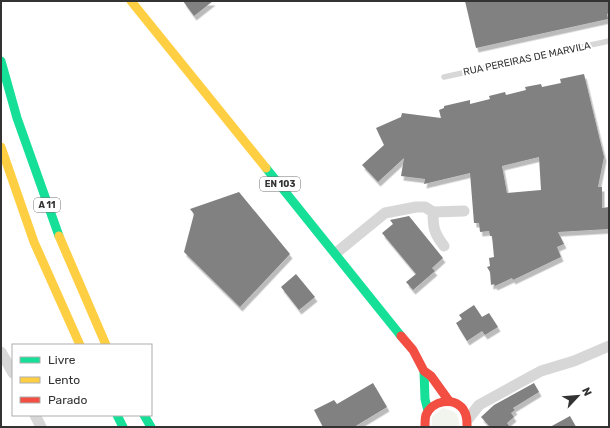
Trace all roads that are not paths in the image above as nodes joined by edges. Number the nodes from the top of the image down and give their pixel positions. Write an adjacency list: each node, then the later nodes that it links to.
1 (131, 1): 9 (main road, EN 103)
2 (609, 41): 4 (lane, RUA PEREIRAS DE MARVILA)
3 (1, 61): 11 (main road, A 11)
4 (444, 77)
5 (1, 147): 10 (main road, A 11)
6 (464, 211): 7 (street)
7 (433, 212): 8 (street); 9 (street)
8 (444, 246)
9 (336, 253): 15 (main road, EN 103)
10 (80, 344)
11 (106, 344)
12 (609, 346): 17 (street)
13 (1, 352): 14 (street)
14 (12, 371)
15 (424, 371): 16 (main road, EN 103); 19 (main road, EN 103)
16 (449, 401): 18 (main road, EN 103); 19 (main road)
17 (479, 405): 18 (street); 23 (street)
18 (461, 407): 23 (main road)
19 (428, 411): 27 (main road, EN 103)
20 (36, 416): 24 (street)
21 (118, 416): 25 (main road)
22 (145, 416): 26 (main road)
23 (468, 425)
24 (41, 427)
25 (123, 427)
26 (151, 427)
27 (425, 427)

